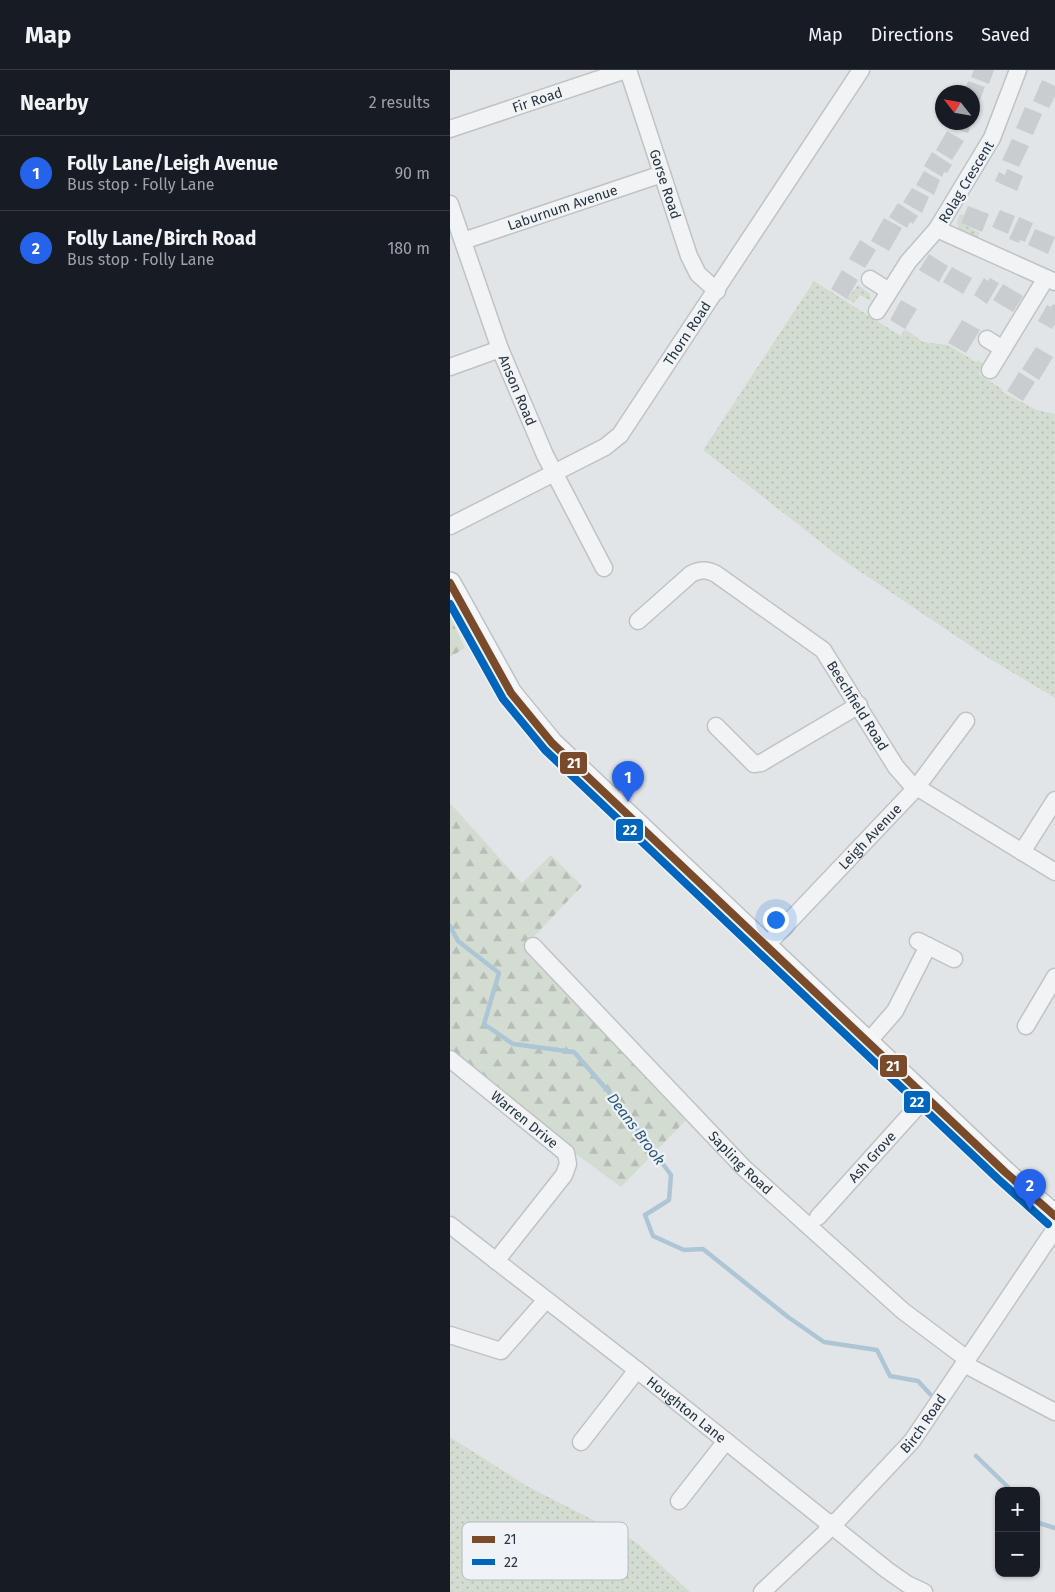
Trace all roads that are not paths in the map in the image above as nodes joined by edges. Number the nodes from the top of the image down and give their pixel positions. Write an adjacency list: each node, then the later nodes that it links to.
1 (627, 70): 4 (street, Fir Road); 5 (street, Gorse Road)
2 (861, 70): 11 (street, Thorn Road)
3 (1018, 70): 7 (street, Rolag Crescent)
4 (450, 130)
5 (662, 174): 8 (street, Laburnum Avenue); 11 (street, Gorse Road)
6 (450, 204): 8 (street, Anson Road)
7 (937, 229): 10 (street, Rolag Crescent); 12 (street)
8 (463, 241): 15 (street, Anson Road)
9 (870, 279): 12 (street)
10 (1051, 280): 16 (street)
11 (717, 291): 19 (street, Thorn Road)
12 (890, 291): 13 (street)
13 (877, 312)
14 (987, 339): 16 (street)
15 (500, 349): 17 (street); 19 (street, Anson Road)
16 (1003, 349): 18 (street)
17 (450, 367)
18 (990, 370)
19 (553, 473): 20 (street, Thorn Road); 21 (street, Anson Road)
20 (450, 526)
21 (604, 568)
22 (450, 583): 32 (main road)
23 (638, 622): 24 (street, Beechfield Road)
24 (859, 705): 26 (street); 27 (street, Beechfield Road)
25 (966, 721): 27 (street, Leigh Avenue)
26 (716, 726)
27 (916, 788): 29 (street, Beechfield Road); 32 (street, Leigh Avenue)
28 (1055, 800): 29 (street)
29 (1022, 852): 30 (street, Beechfield Road)
30 (1055, 872)
31 (533, 946): 46 (street, Sapling Road)
32 (766, 946): 36 (main road)
33 (954, 958): 36 (street)
34 (1055, 977): 35 (street)
35 (1026, 1026)
36 (868, 1042): 38 (main road)
37 (450, 1059): 43 (street, Warren Drive)
38 (926, 1097): 39 (main road); 40 (street, Ash Grove)
39 (1055, 1216)
40 (818, 1217)
41 (450, 1225): 43 (street, Houghton Lane)
42 (1055, 1229): 46 (street, Birch Road)
43 (496, 1261): 44 (street, Houghton Lane)
44 (546, 1301): 45 (street); 47 (street, Houghton Lane)
45 (450, 1335)
46 (965, 1362): 48 (street, Sapling Road); 52 (street, Birch Road)
47 (636, 1370): 49 (street, Houghton Lane); 50 (street)
48 (1055, 1412)
49 (726, 1441): 51 (street); 52 (street, Houghton Lane)
50 (581, 1442)
51 (678, 1501)
52 (830, 1523): 53 (street, Birch Road); 54 (street, Houghton Lane)
53 (762, 1592)
54 (924, 1592)

